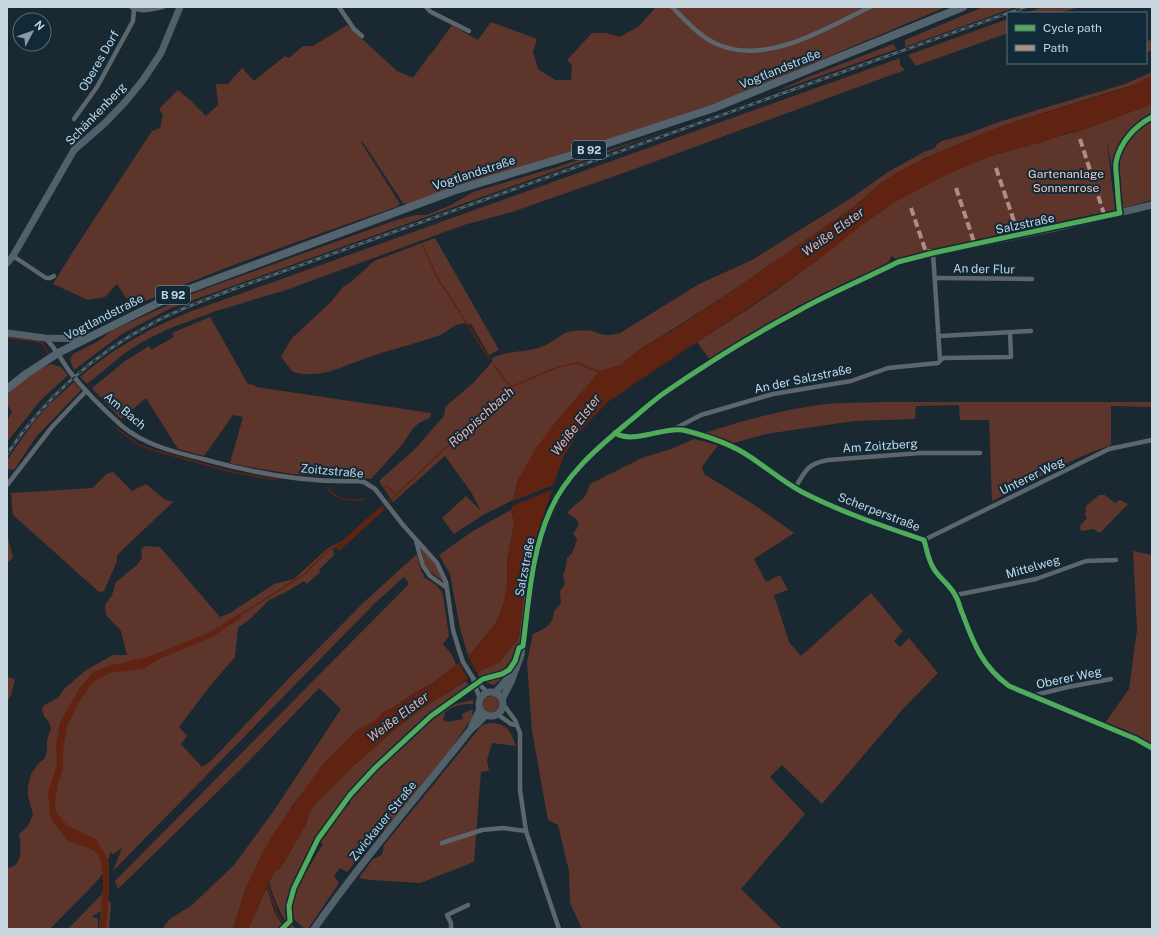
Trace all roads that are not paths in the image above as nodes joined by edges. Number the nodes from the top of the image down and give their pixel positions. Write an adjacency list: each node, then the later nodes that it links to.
1 (163, 7): 8 (street, Oberes Dorf)
2 (180, 7): 14 (main road, Schänkenberg)
3 (339, 7): 10 (street)
4 (426, 7): 9 (street)
5 (672, 7): 6 (street)
6 (870, 7)
7 (962, 7): 24 (main road, Vogtlandstraße / B 92)
8 (132, 8): 11 (street, Oberes Dorf)
9 (469, 31)
10 (362, 36)
11 (74, 119)
12 (1152, 205): 13 (main road, Salzstraße)
13 (933, 253): 17 (street)
14 (13, 256): 15 (main road, Schänkenberg); 16 (street)
15 (7, 263)
16 (54, 276)
17 (935, 278): 18 (street, An der Flur); 22 (street)
18 (1032, 280)
19 (1031, 331): 20 (street)
20 (1010, 332): 22 (street); 26 (street, An der Salzstraße)
21 (7, 333): 23 (main road)
22 (939, 336): 26 (street)
23 (45, 338): 24 (main road); 25 (street, Am Bach)
24 (86, 339): 25 (main road, Vogtlandstraße / B 92)
25 (58, 353): 27 (main road, Vogtlandstraße / B 92); 28 (street, Am Bach)
26 (940, 360): 29 (street, An der Salzstraße)
27 (7, 390)
28 (86, 391): 33 (street, Am Bach); 34 (street)
29 (672, 430): 30 (street, Scherperstraße); 35 (street, Scherperstraße)
30 (615, 433)
31 (1152, 440): 37 (street, Unterer Weg)
32 (980, 453): 35 (street, Am Zoitzberg)
33 (244, 470): 38 (street, Zoitzstraße)
34 (7, 485)
35 (795, 488): 37 (street, Scherperstraße)
36 (557, 496): 42 (main road, Salzstraße)
37 (924, 540): 41 (street, Scherperstraße)
38 (416, 541): 40 (street, Zoitzstraße); 40 (street, Zoitzstraße)
39 (1116, 560): 41 (street, Mittelweg)
40 (447, 588): 44 (street, Zoitzstraße)
41 (956, 596): 47 (street, Scherperstraße)
42 (512, 676): 46 (main road, Salzstraße); 49 (main road, Salzstraße)
43 (1111, 679): 47 (street, Oberer Weg)
44 (478, 686): 45 (street); 48 (street, Zoitzstraße)
45 (488, 692): 46 (main road); 48 (main road)
46 (495, 693): 49 (main road)
47 (1031, 696): 55 (street, Scherperstraße)
48 (480, 698): 50 (main road, Zwickauer Straße)
49 (502, 701): 51 (main road); 53 (street)
50 (480, 709): 52 (main road); 54 (main road, Zwickauer Straße)
51 (497, 714): 52 (main road); 53 (street)
52 (486, 715): 54 (main road, Zwickauer Straße)
53 (516, 725): 56 (street)
54 (471, 729): 59 (main road, Zwickauer Straße)
55 (1152, 748)
56 (526, 831): 57 (street); 61 (street)
57 (442, 843)
58 (468, 904): 60 (street)
59 (314, 929)
60 (451, 929)
61 (559, 929)

